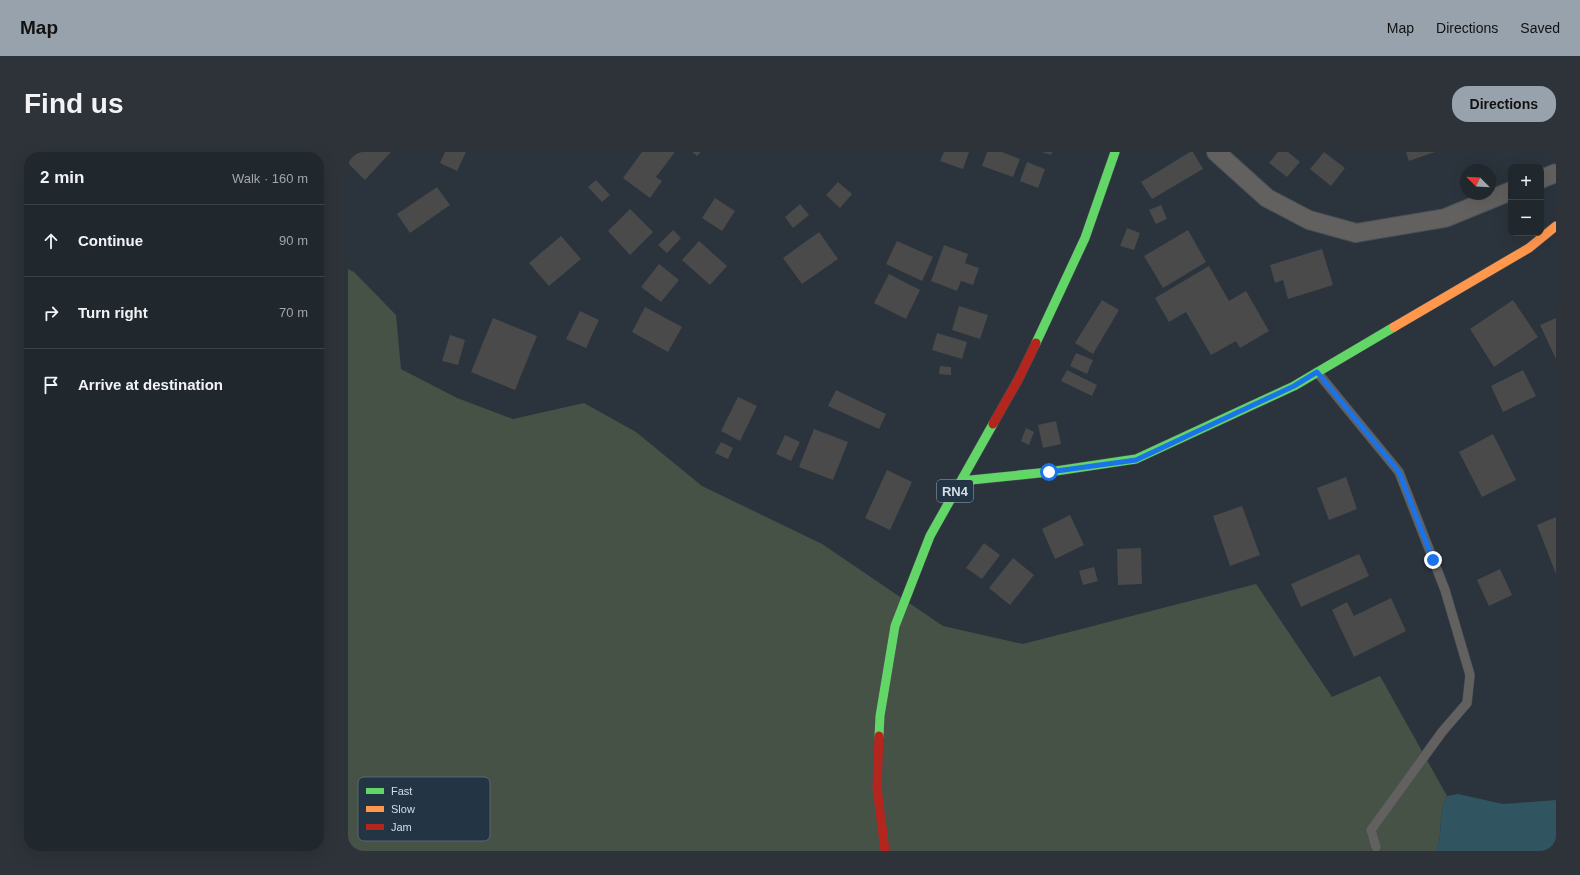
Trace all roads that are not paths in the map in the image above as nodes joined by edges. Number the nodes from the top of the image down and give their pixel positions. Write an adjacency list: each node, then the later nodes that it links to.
1 (1115, 152): 8 (main road, RN4)
2 (1216, 152): 5 (street)
3 (1556, 173): 4 (street)
4 (1544, 178)
5 (1508, 192)
6 (1556, 226): 7 (main road)
7 (1317, 372): 8 (main road); 9 (lane)
8 (961, 481): 10 (main road, RN4)
9 (1376, 847)
10 (885, 851)

